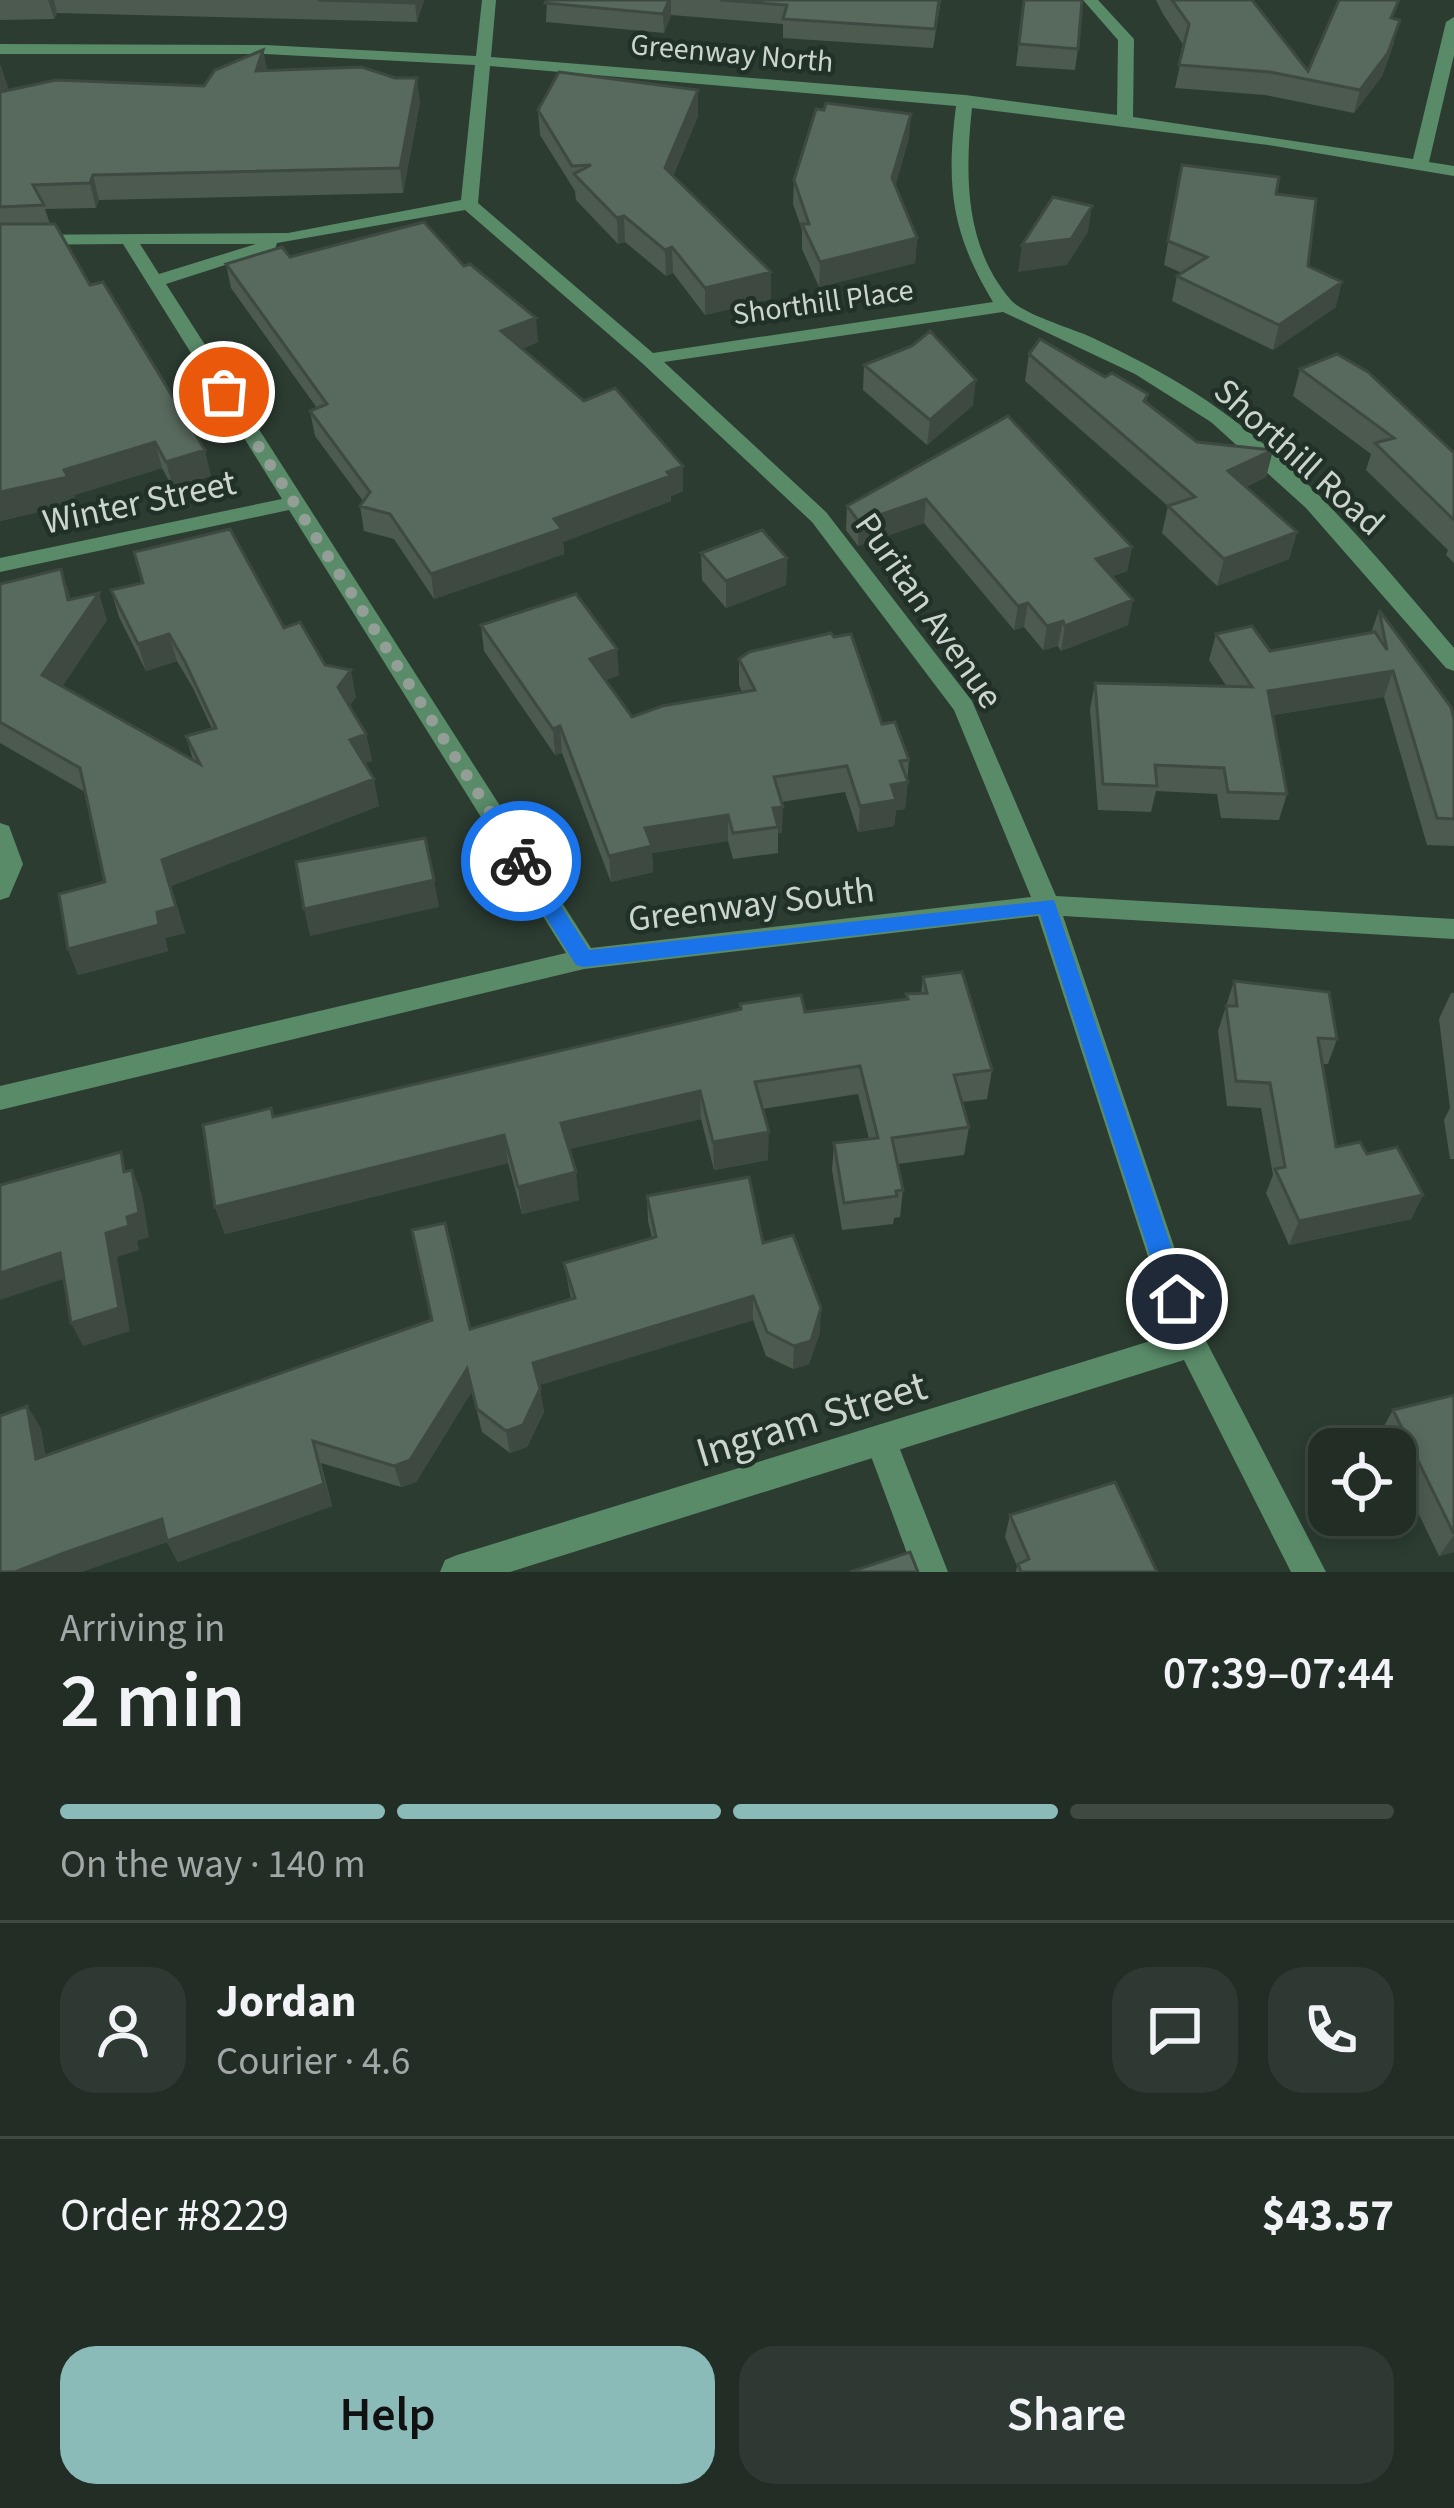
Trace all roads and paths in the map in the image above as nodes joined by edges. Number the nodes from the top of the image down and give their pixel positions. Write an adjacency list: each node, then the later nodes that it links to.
1 (489, 0): 5 (street)
2 (1090, 0): 7 (street)
3 (1454, 22): 8 (street)
4 (0, 49): 5 (street, Greenway North)
5 (487, 59): 6 (street, Greenway North); 10 (street)
6 (965, 100): 7 (street, Greenway North); 15 (street)
7 (1125, 119): 8 (street, Greenway North)
8 (1420, 165): 9 (street, Greenway North)
9 (1454, 171)
10 (469, 204): 12 (street); 16 (street, Puritan Avenue)
11 (128, 237): 12 (street); 13 (street); 14 (street)
12 (288, 238): 14 (street)
13 (0, 240)
14 (154, 281): 17 (street)
15 (1005, 306): 16 (street, Shorthill Place); 19 (street, Shorthill Road)
16 (649, 358): 22 (street, Puritan Avenue)
17 (292, 502): 18 (street, Winter Street); 24 (street)
18 (0, 565)
19 (1454, 663)
20 (0, 832): 21 (street)
21 (0, 890)
22 (1047, 905): 23 (street, Greenway South); 24 (street, Greenway South); 26 (street, Puritan Avenue)
23 (1454, 929)
24 (584, 959): 25 (street, Greenway South)
25 (0, 1098)
26 (1191, 1343): 27 (street, Ingram Street); 30 (street, Puritan Avenue)
27 (881, 1440): 28 (street, Ingram Street); 29 (street)
28 (457, 1572)
29 (931, 1572)
30 (1310, 1572)

